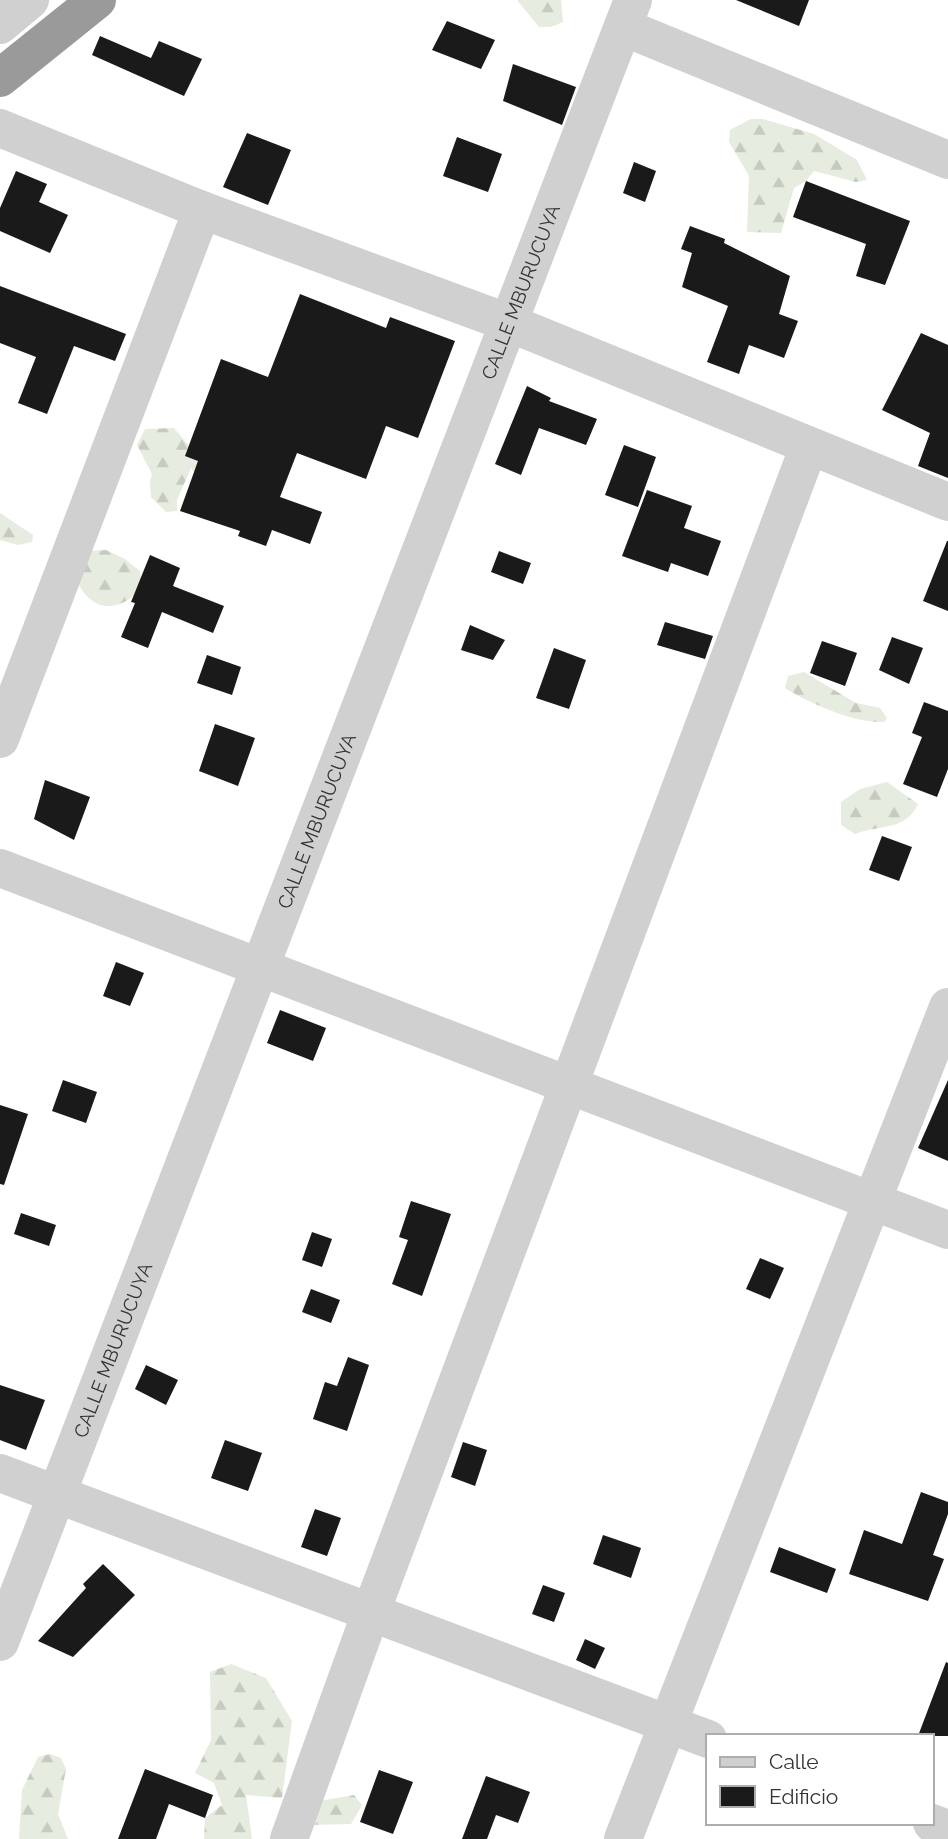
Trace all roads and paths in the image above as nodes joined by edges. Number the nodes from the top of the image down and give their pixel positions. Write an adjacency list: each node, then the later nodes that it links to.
1 (30, 0): 4 (street)
2 (97, 0): 5 (highway)
3 (628, 14): 7 (street); 9 (street, CALLE MBURUCUYA)
4 (0, 25)
5 (0, 78)
6 (0, 128): 8 (street)
7 (948, 160)
8 (202, 210): 9 (street); 12 (street)
9 (509, 323): 10 (street); 14 (street, CALLE MBURUCUYA)
10 (809, 446): 11 (street); 16 (street)
11 (948, 502)
12 (0, 739)
13 (0, 867): 14 (street)
14 (260, 967): 16 (street); 20 (street, CALLE MBURUCUYA)
15 (948, 1007): 17 (street)
16 (569, 1085): 17 (street); 21 (street)
17 (872, 1201): 18 (street); 23 (street)
18 (948, 1230)
19 (0, 1473): 20 (street)
20 (57, 1495): 21 (street); 22 (street, CALLE MBURUCUYA)
21 (371, 1612): 23 (street); 25 (street)
22 (0, 1642)
23 (668, 1723): 24 (street); 26 (street)
24 (706, 1738)
25 (289, 1839)
26 (623, 1839)

